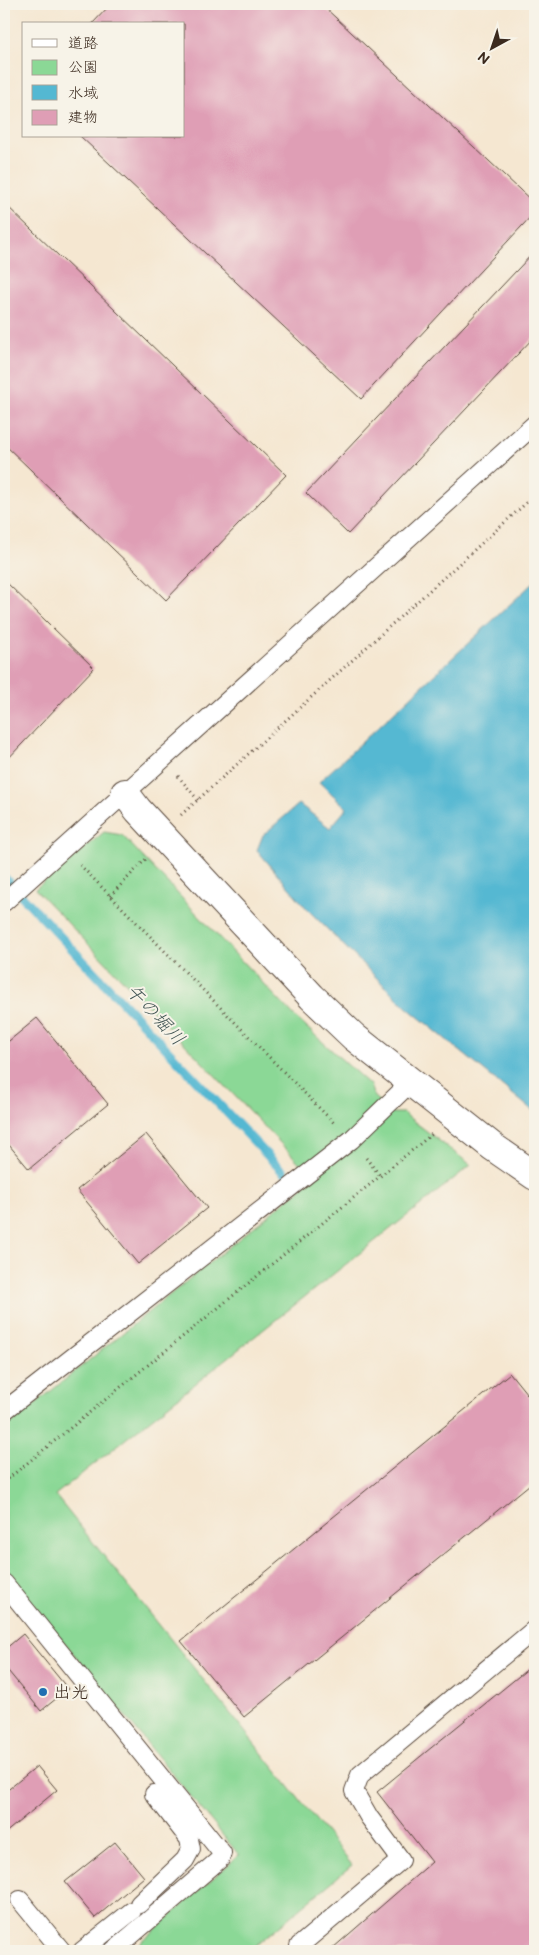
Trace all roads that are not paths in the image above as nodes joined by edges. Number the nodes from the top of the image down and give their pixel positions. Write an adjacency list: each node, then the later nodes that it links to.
1 (535, 424): 2 (lane)
2 (125, 794): 3 (lane); 4 (street)
3 (4, 902)
4 (410, 1083): 5 (street); 6 (lane)
5 (535, 1176)
6 (4, 1410)
7 (4, 1583): 13 (lane)
8 (535, 1629): 14 (lane)
9 (154, 1794): 12 (lane)
10 (20, 1900): 11 (lane)
11 (62, 1951)
12 (82, 1951)
13 (113, 1951)
14 (304, 1951)

